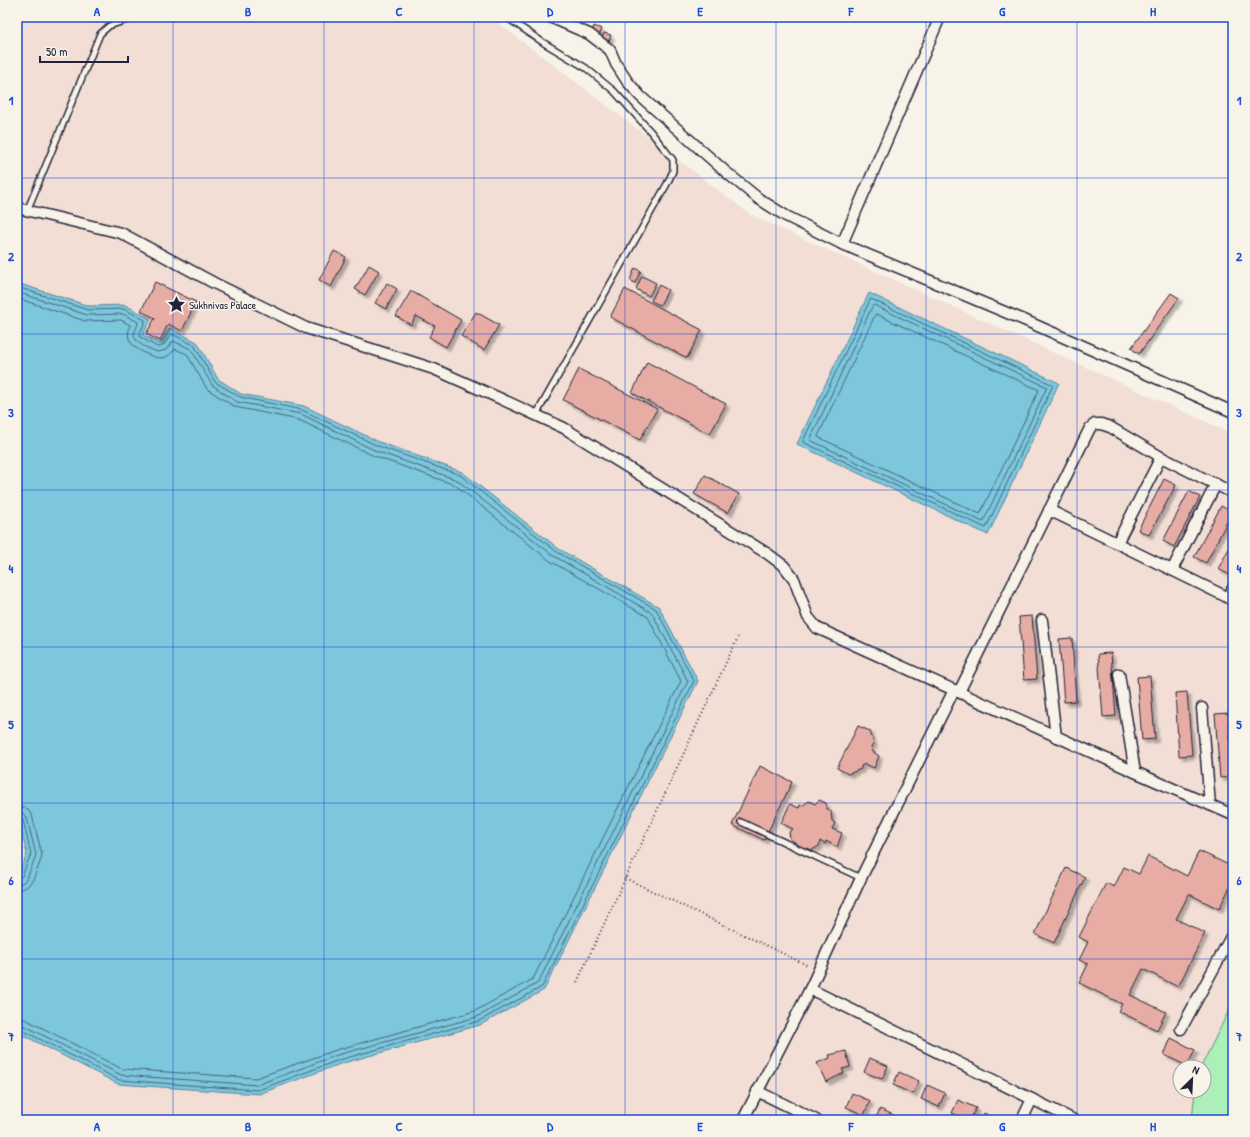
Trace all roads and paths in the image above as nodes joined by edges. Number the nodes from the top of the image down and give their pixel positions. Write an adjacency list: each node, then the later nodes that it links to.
1 (136, 17): 5 (lane)
2 (506, 17): 8 (lane)
3 (550, 17): 6 (street)
4 (940, 17): 6 (street)
5 (22, 209): 8 (street)
6 (842, 244): 7 (street)
7 (1233, 412)
8 (536, 415): 20 (street)
9 (1161, 457): 10 (street); 12 (street); 13 (street)
10 (1216, 484): 11 (street); 14 (street)
11 (1233, 493)
12 (1049, 510): 13 (street); 20 (street)
13 (1117, 543): 14 (street)
14 (1172, 570): 16 (street)
15 (1233, 588): 16 (street)
16 (1231, 599)
17 (1042, 620): 22 (street)
18 (738, 637): 27 (path)
19 (1119, 674): 23 (street)
20 (956, 691): 22 (street); 28 (street)
21 (1202, 708): 24 (street)
22 (1056, 737): 23 (street)
23 (1134, 772): 24 (street)
24 (1210, 805): 25 (street)
25 (1233, 815)
26 (741, 822): 28 (lane)
27 (625, 878): 30 (path); 31 (path)
28 (861, 878): 30 (street)
29 (1233, 933): 33 (street)
30 (819, 971): 32 (street)
31 (576, 982)
32 (810, 989): 34 (street); 35 (street)
33 (1181, 1029)
34 (757, 1091): 36 (street); 37 (street)
35 (1032, 1099): 38 (street); 39 (street)
36 (743, 1120)
37 (816, 1120)
38 (1022, 1120)
39 (1074, 1120)

